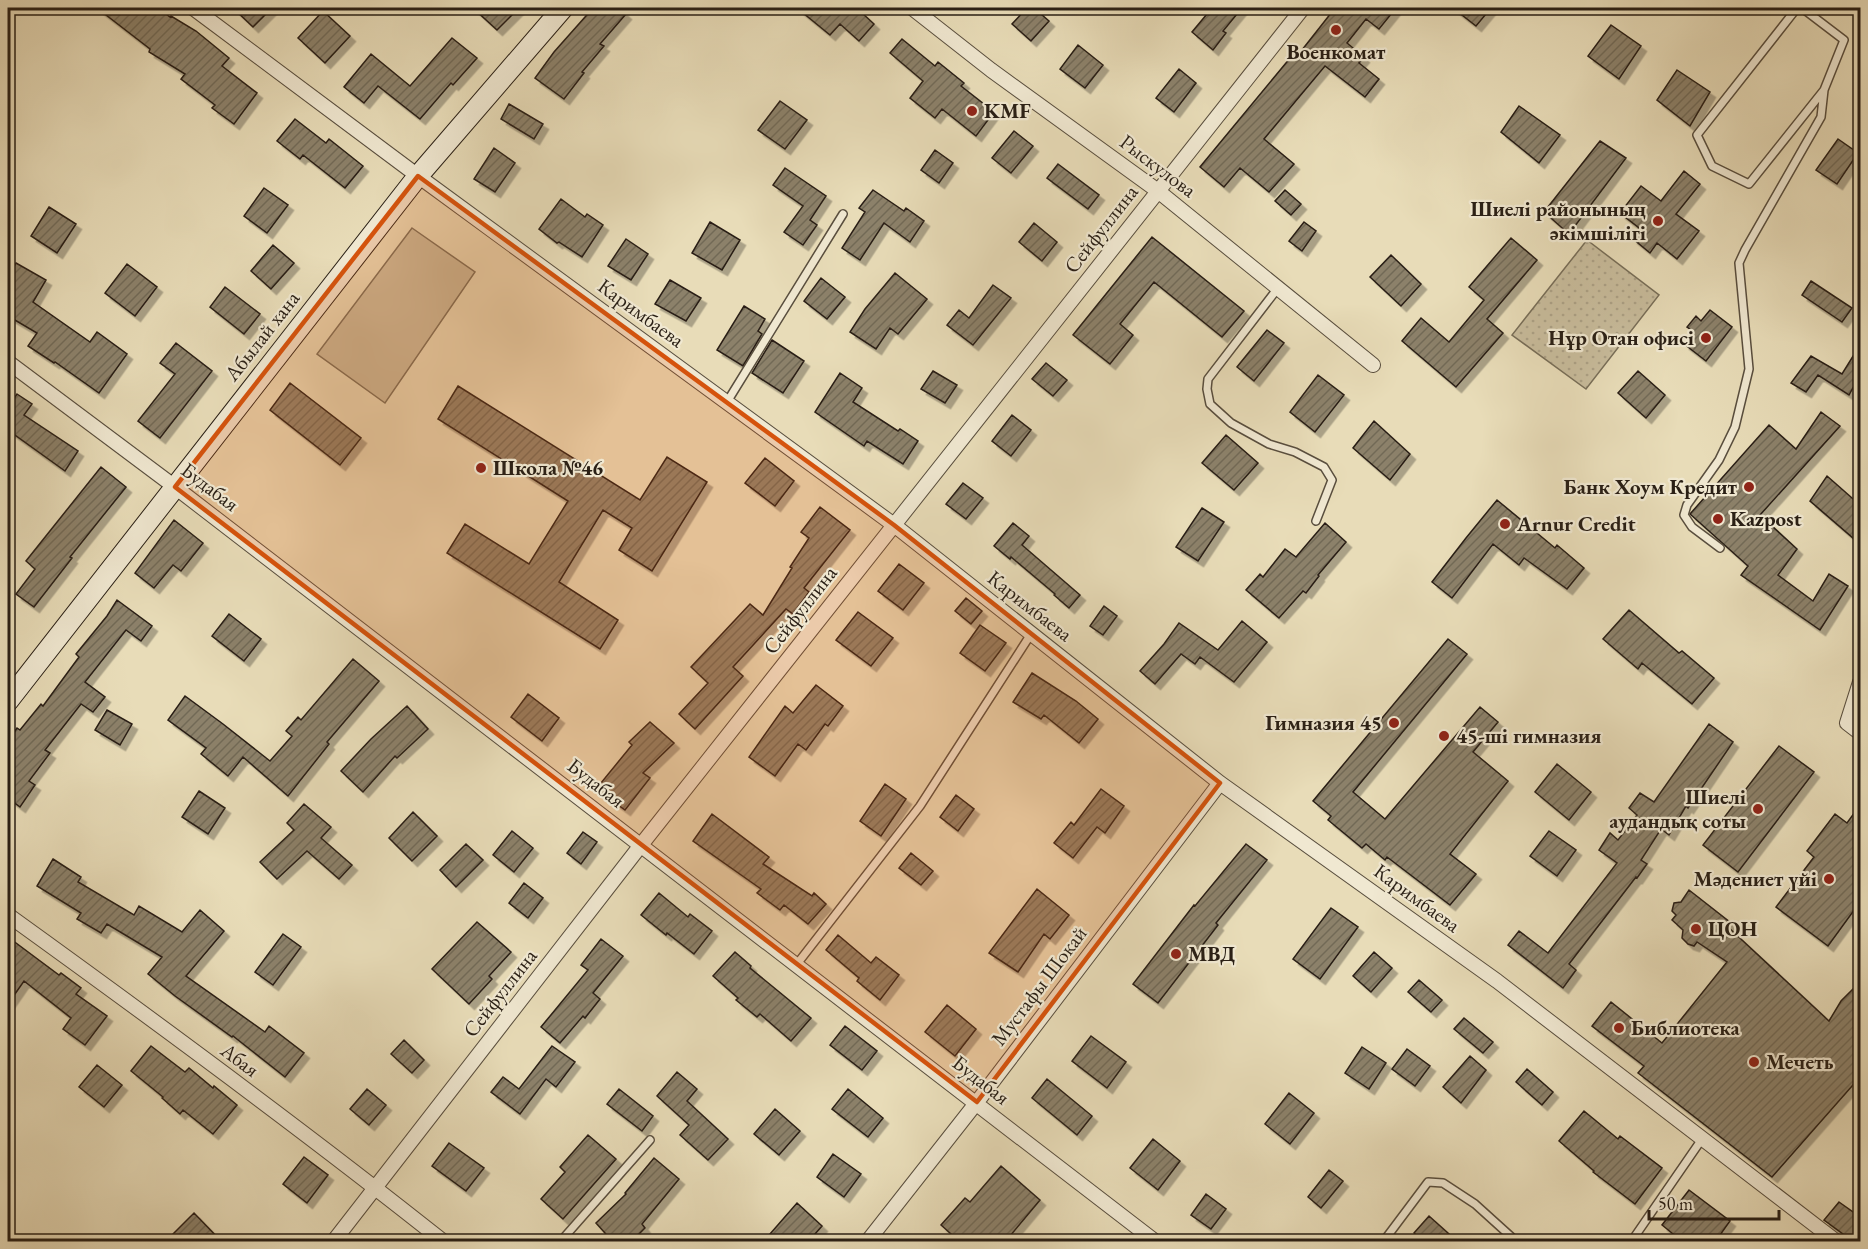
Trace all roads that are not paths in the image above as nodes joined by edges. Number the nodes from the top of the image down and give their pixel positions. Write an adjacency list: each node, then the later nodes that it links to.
1 (194, 8): 8 (street, Каримбаева)
2 (563, 8): 8 (main road, Абылай хана)
3 (912, 8): 9 (street, Рыскулова)
4 (1303, 8): 9 (street, Сейфуллина)
5 (1797, 8): 7 (lane)
6 (1802, 8): 7 (lane)
7 (1824, 90): 18 (lane)
8 (418, 176): 14 (street, Каримбаева); 15 (main road, Абылай хана)
9 (1158, 191): 11 (street, Рыскулова); 17 (street, Сейфуллина)
10 (843, 214): 14 (lane)
11 (1278, 288): 13 (street, Рыскулова); 16 (lane)
12 (8, 362): 15 (street, Будабая)
13 (1373, 365)
14 (727, 402): 17 (street, Каримбаева)
15 (175, 487): 21 (main road, Абылай хана); 24 (street, Будабая)
16 (1316, 521)
17 (894, 525): 19 (street, Каримбаева); 24 (street, Сейфуллина)
18 (1720, 548)
19 (1031, 634): 23 (street, Каримбаева); 26 (lane)
20 (1860, 682): 22 (street)
21 (8, 701)
22 (1860, 733)
23 (1220, 783): 27 (street, Мустафы Шокай); 28 (street, Каримбаева)
24 (641, 845): 26 (street, Будабая); 30 (street, Сейфуллина)
25 (8, 915): 30 (street, Абая)
26 (797, 964): 27 (street, Будабая)
27 (977, 1102): 34 (street, Мустафы Шокай); 35 (street, Будабая)
28 (1702, 1138): 38 (lane); 39 (street, Каримбаева)
29 (650, 1140): 33 (lane)
30 (375, 1187): 31 (street, Сейфуллина); 32 (street, Абая)
31 (333, 1242)
32 (444, 1242)
33 (560, 1242)
34 (867, 1242)
35 (1156, 1242)
36 (1383, 1242): 37 (lane)
37 (1517, 1242)
38 (1631, 1242)
39 (1837, 1242)

